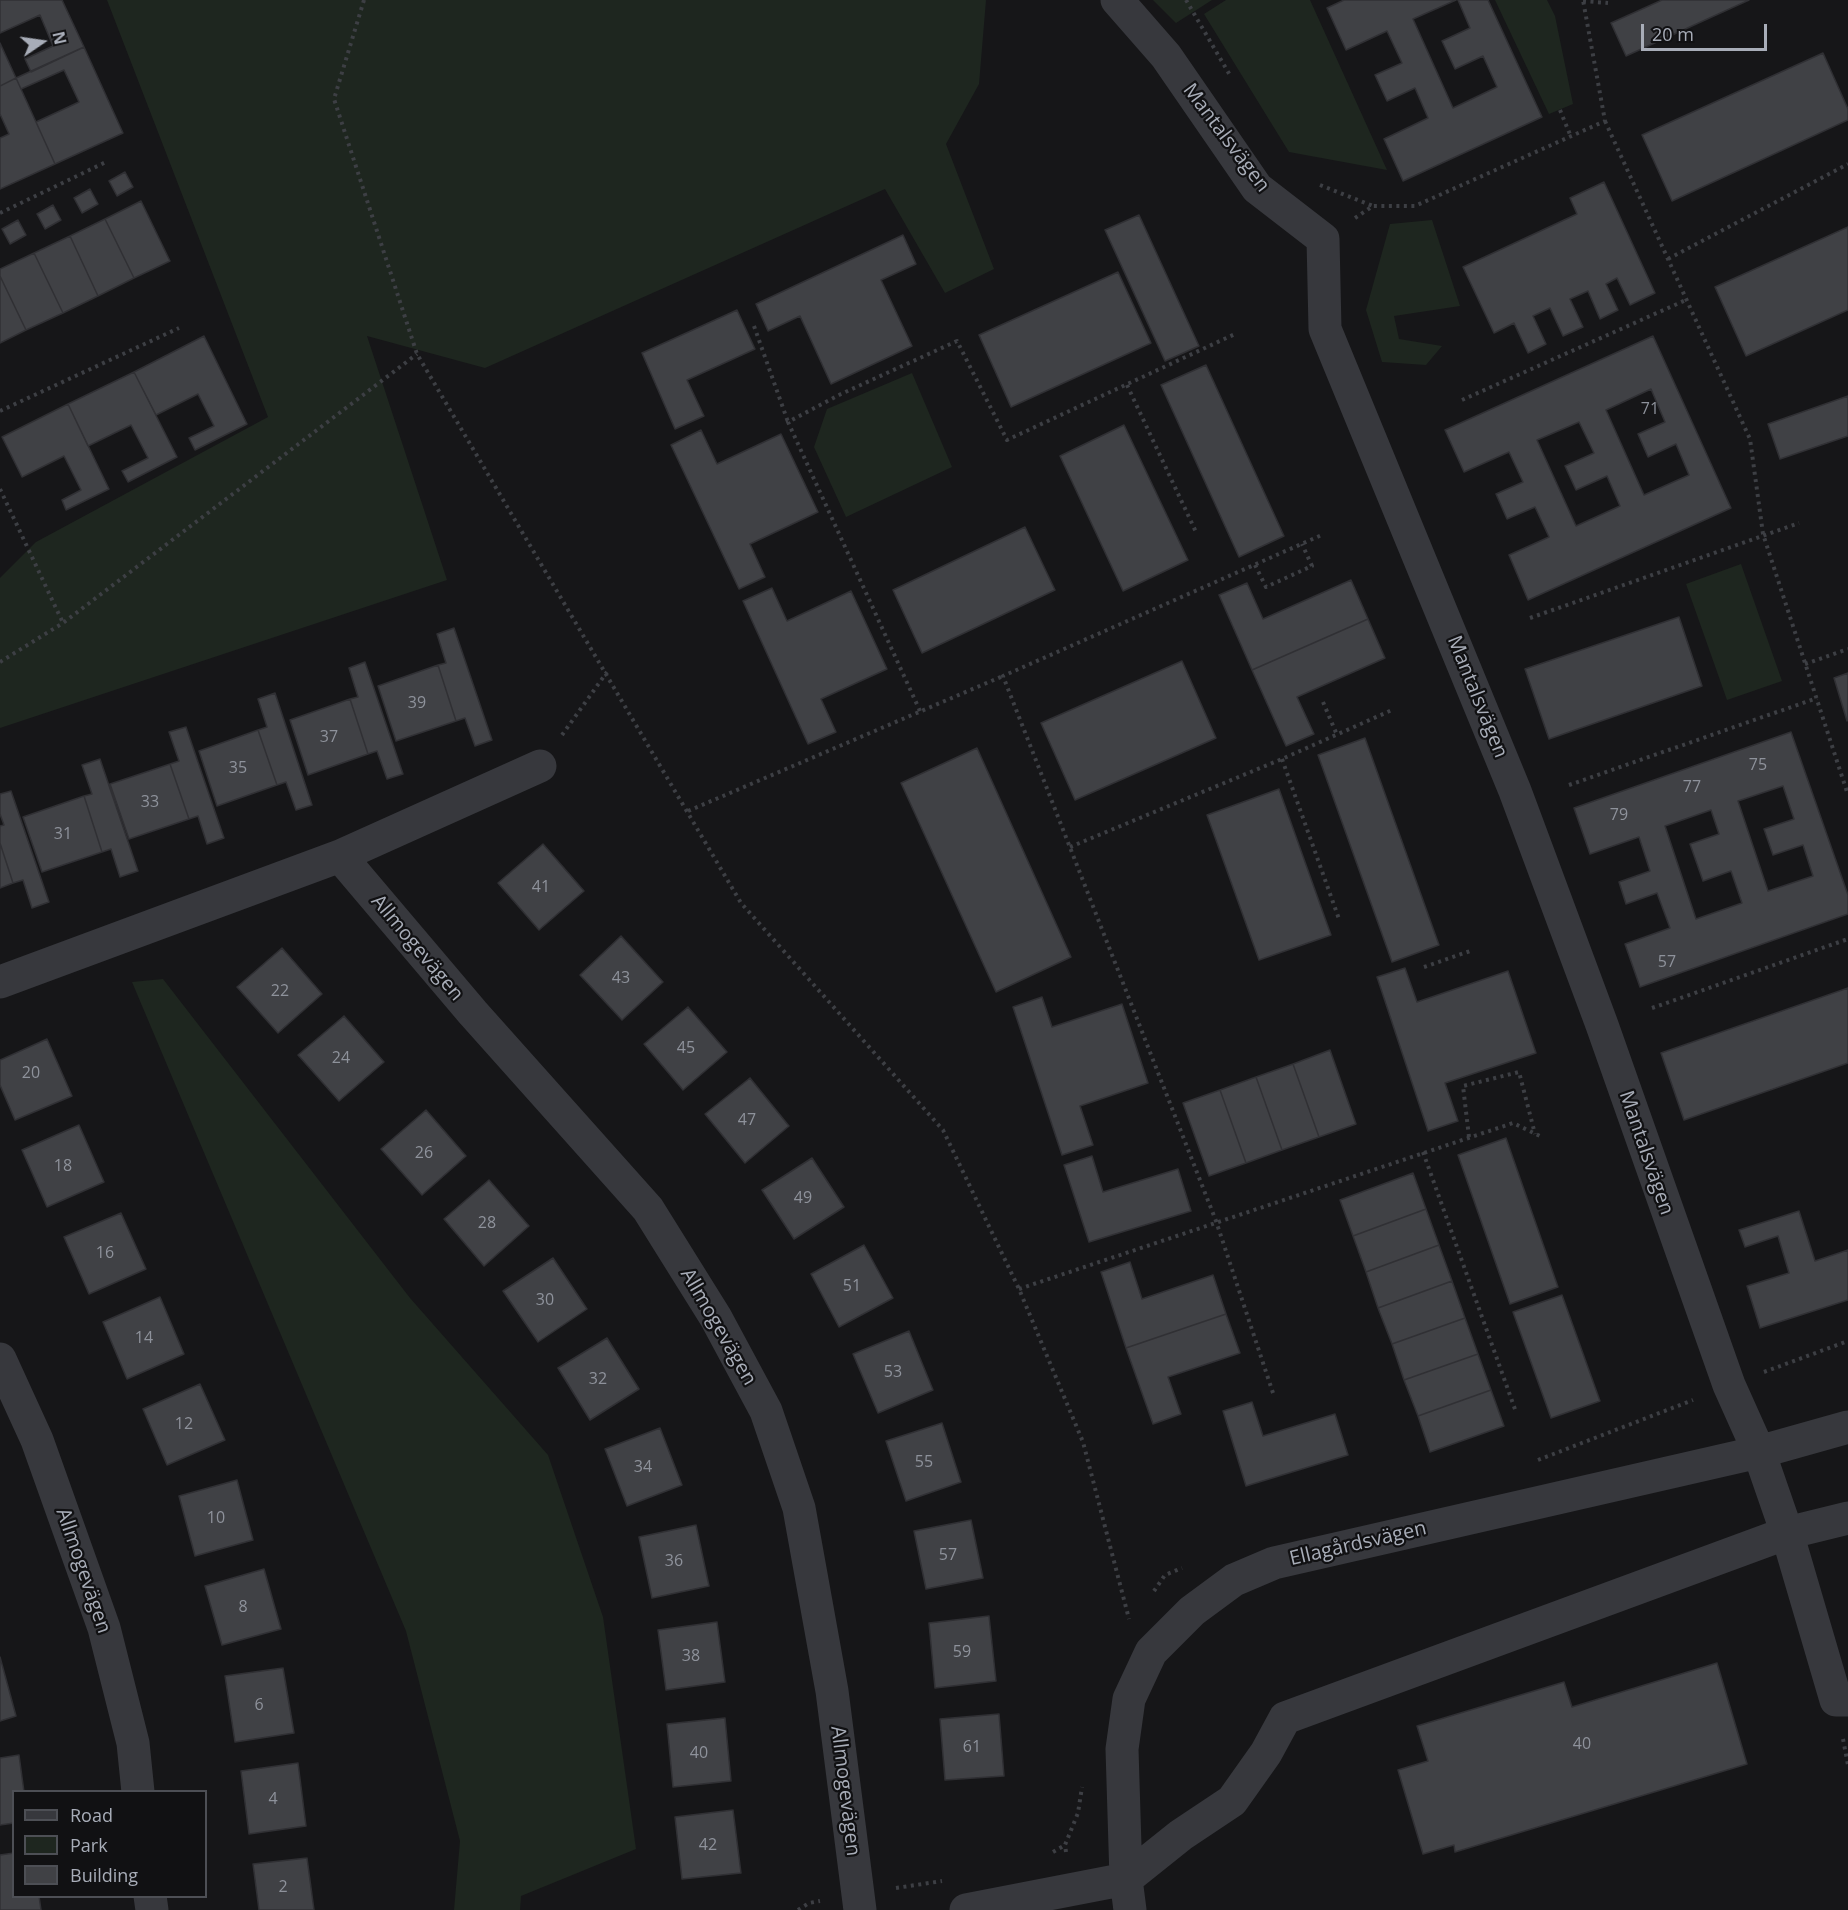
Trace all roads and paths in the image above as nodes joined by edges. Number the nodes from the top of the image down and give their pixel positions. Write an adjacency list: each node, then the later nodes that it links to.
1 (364, 0): 21 (path)
2 (1117, 0): 15 (street, Mantalsvägen)
3 (1186, 0): 6 (path)
4 (1583, 1): 5 (path); 8 (path)
5 (1608, 3)
6 (1233, 81)
7 (1560, 110): 9 (path)
8 (1605, 121): 9 (path); 16 (path)
9 (1571, 136): 13 (path)
10 (106, 162): 14 (path)
11 (1848, 164): 16 (path)
12 (1318, 184): 13 (path)
13 (1373, 206): 15 (path)
14 (0, 213)
15 (1323, 239): 65 (street, Mantalsvägen)
16 (1668, 259): 17 (path)
17 (1686, 300): 23 (path); 31 (path)
18 (754, 326): 26 (path)
19 (179, 328): 25 (path)
20 (1235, 334): 22 (path)
21 (417, 354): 35 (path); 39 (path)
22 (1126, 385): 26 (path); 29 (path)
23 (1462, 400)
24 (0, 402): 25 (path)
25 (2, 410)
26 (788, 422): 44 (path)
27 (0, 489): 35 (path)
28 (1798, 523): 31 (path)
29 (1196, 532)
30 (1324, 534): 32 (path)
31 (1763, 534): 34 (path); 38 (path)
32 (1302, 544): 33 (path); 33 (path)
33 (1255, 565): 40 (path)
34 (1530, 618)
35 (63, 623): 37 (path)
36 (1848, 650): 38 (path)
37 (0, 662)
38 (1805, 664): 41 (path)
39 (607, 672): 47 (path); 50 (path)
40 (1003, 676): 44 (path); 51 (path)
41 (1817, 698): 48 (path); 49 (path)
42 (1323, 702): 45 (path)
43 (1392, 710): 45 (path)
44 (920, 711): 50 (path)
45 (1337, 735): 46 (path)
46 (1282, 759): 51 (path); 53 (path)
47 (540, 766): 52 (street)
48 (1569, 785)
49 (1848, 795)
50 (688, 811): 62 (path)
51 (1070, 847): 61 (path)
52 (340, 856): 57 (street); 83 (street, Allmogevägen)
53 (1339, 918)
54 (1848, 939): 58 (path)
55 (1473, 950): 56 (path)
56 (1424, 967)
57 (0, 982)
58 (1652, 1008)
59 (1469, 1137): 59 (path); 60 (path)
60 (1423, 1152): 61 (path); 67 (path)
61 (1216, 1221): 62 (path); 66 (path)
62 (1019, 1289): 75 (path)
63 (1848, 1341): 65 (path)
64 (0, 1359): 78 (street, Allmogevägen)
65 (1729, 1385): 69 (street, Mantalsvägen); 70 (path)
66 (1273, 1393)
67 (1516, 1412)
68 (1848, 1427): 69 (street, Ellagårdsvägen)
69 (1759, 1452): 72 (street, Mantalsvägen); 82 (street, Ellagårdsvägen)
70 (1535, 1462)
71 (1848, 1518): 72 (street)
72 (1787, 1533): 76 (street, Mantalsvägen); 82 (street)
73 (1186, 1566): 74 (path)
74 (1151, 1595)
75 (1137, 1614)
76 (1835, 1653): 77 (street, Mantalsvägen)
77 (1848, 1700)
78 (138, 1790)
79 (1065, 1845): 80 (path)
80 (1048, 1855)
81 (952, 1879): 83 (path)
82 (1128, 1895): 85 (street)
83 (859, 1902): 84 (path)
84 (798, 1910)
85 (966, 1910)

